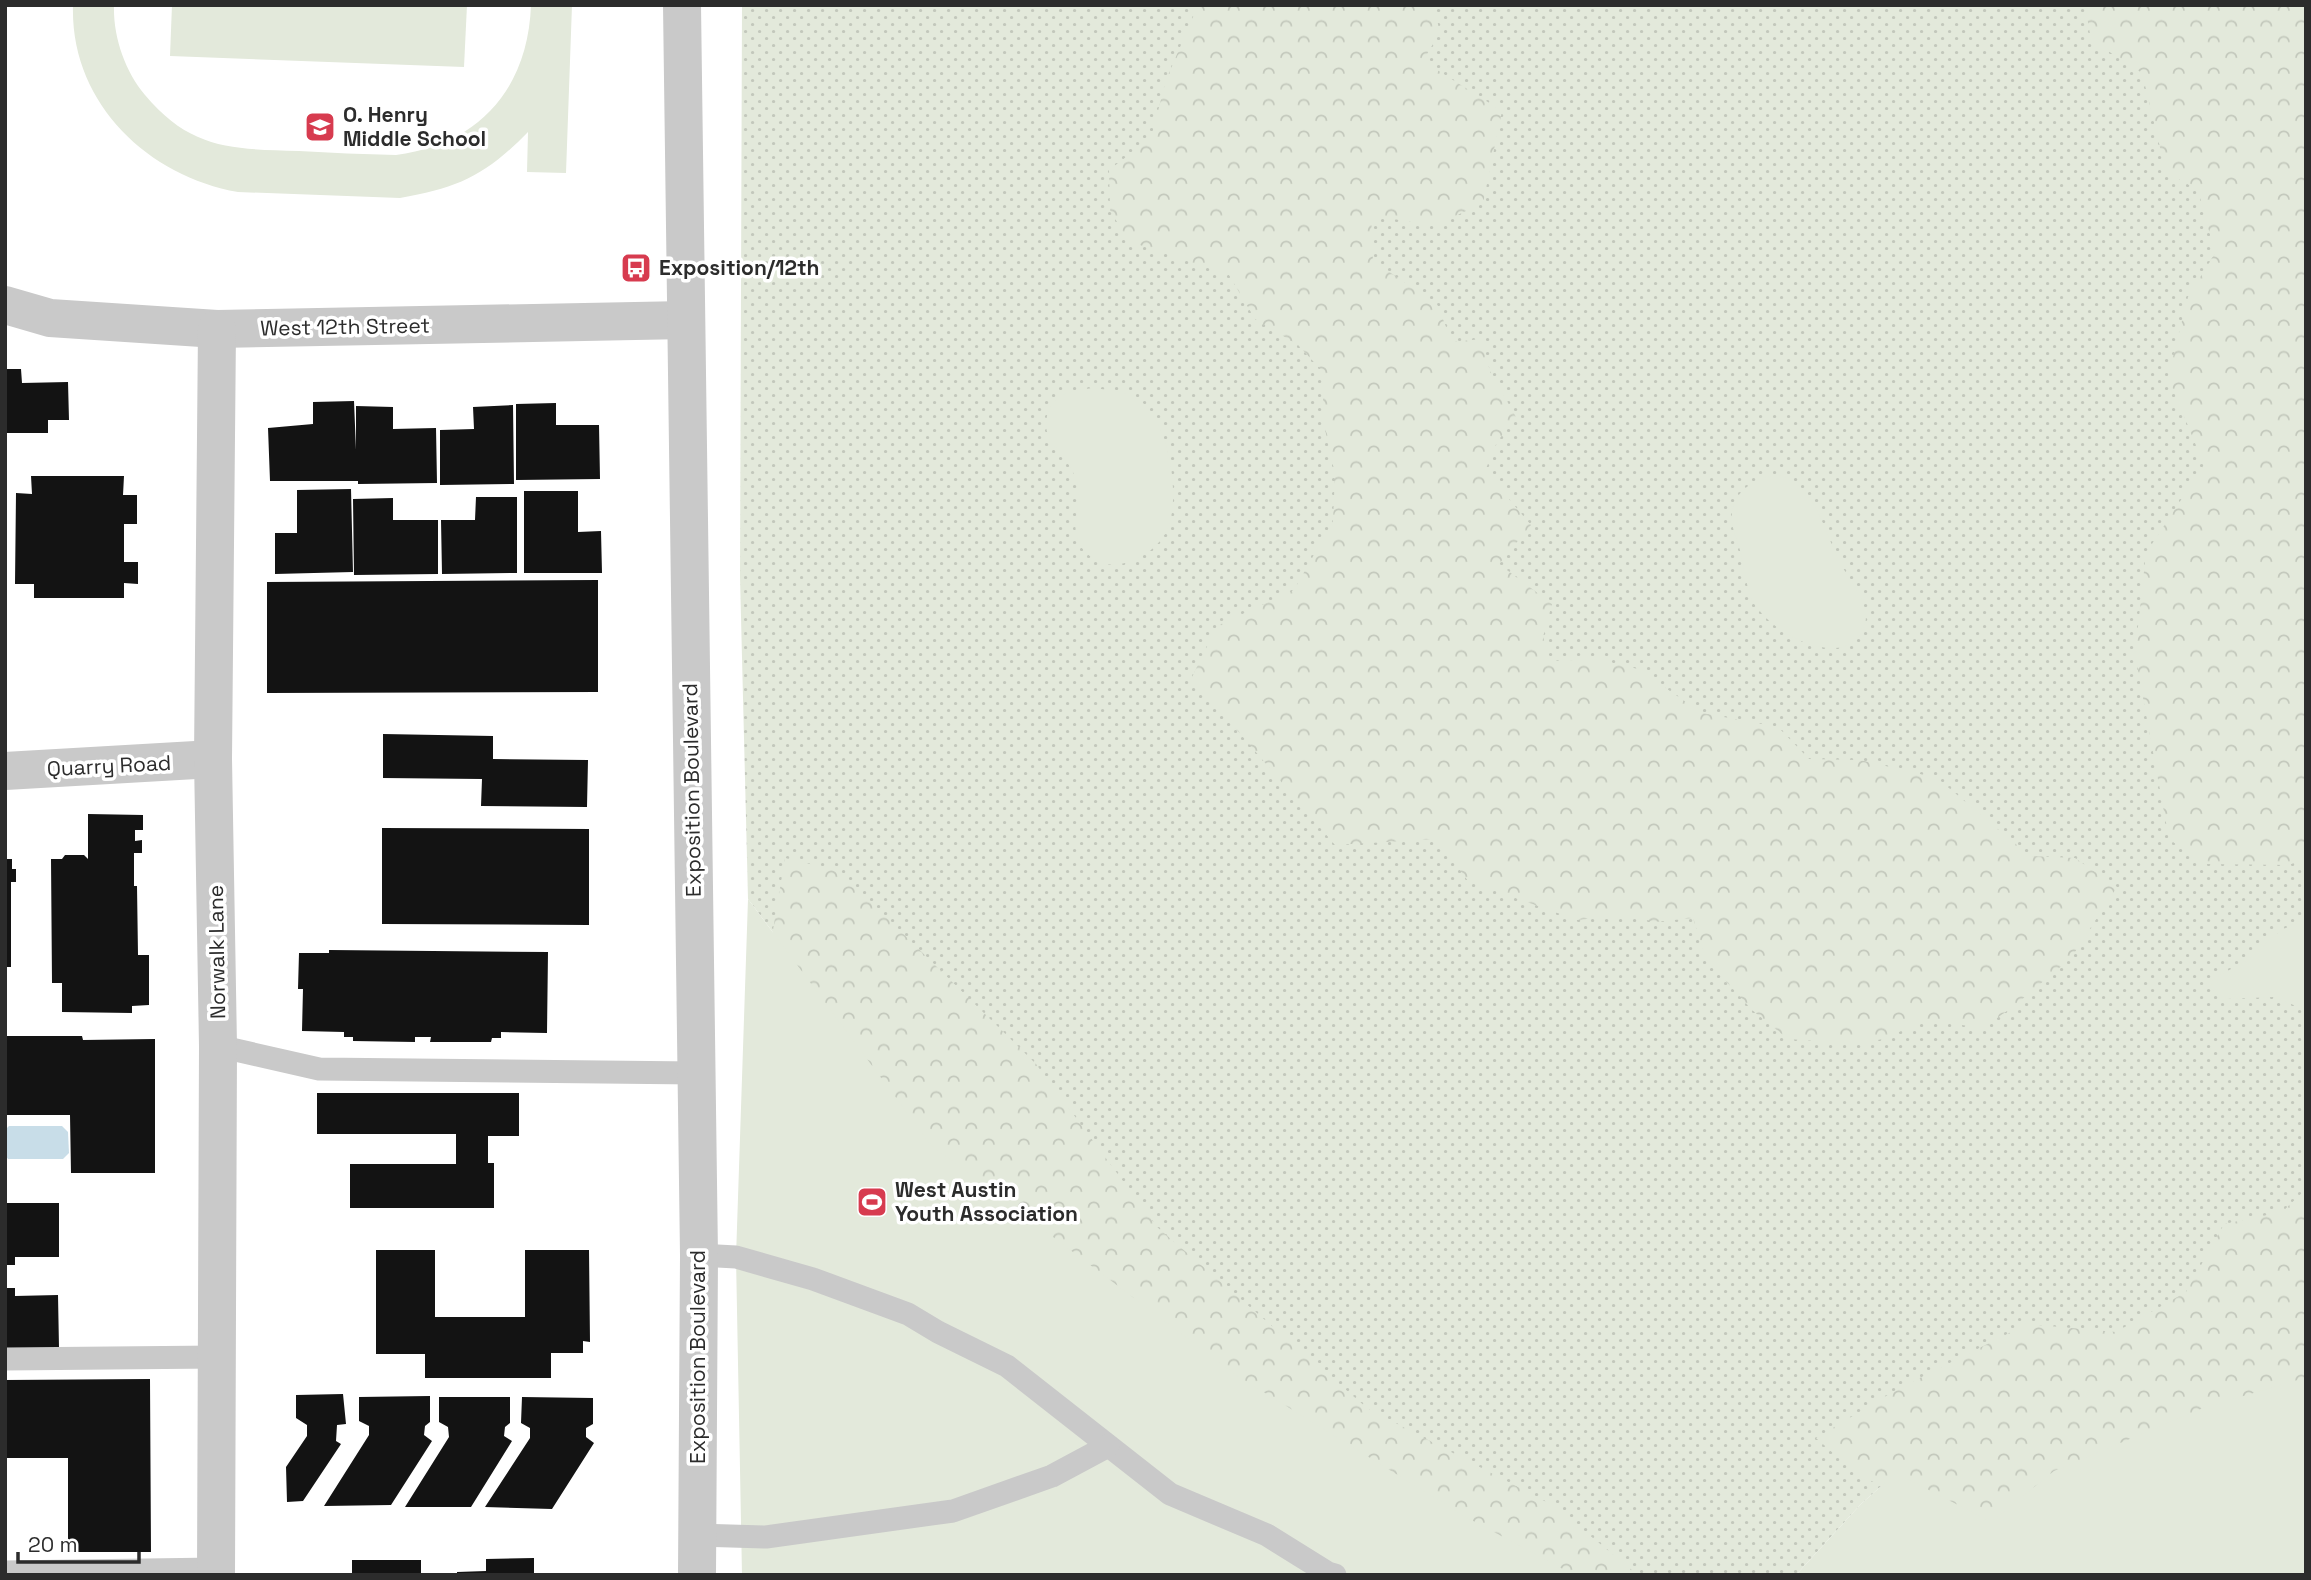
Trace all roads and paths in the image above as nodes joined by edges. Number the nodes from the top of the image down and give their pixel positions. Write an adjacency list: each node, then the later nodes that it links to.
1 (682, 5): 3 (street, Exposition Boulevard)
2 (5, 305): 4 (street, West 12th Street)
3 (686, 320): 4 (street, West 12th Street); 8 (street, Exposition Boulevard)
4 (217, 329): 5 (street, Norwalk Lane)
5 (214, 759): 6 (street, Quarry Road); 7 (street, Norwalk Lane)
6 (5, 771)
7 (218, 1046): 8 (lane); 10 (street, Norwalk Lane)
8 (696, 1073): 9 (street, Exposition Boulevard)
9 (699, 1255): 12 (lane); 13 (street, Exposition Boulevard)
10 (217, 1357): 11 (lane); 15 (street, Norwalk Lane)
11 (5, 1359)
12 (1108, 1446): 13 (lane); 17 (lane)
13 (697, 1535): 16 (street, Exposition Boulevard)
14 (5, 1572): 15 (lane)
15 (216, 1572)
16 (697, 1575)
17 (1335, 1575)

